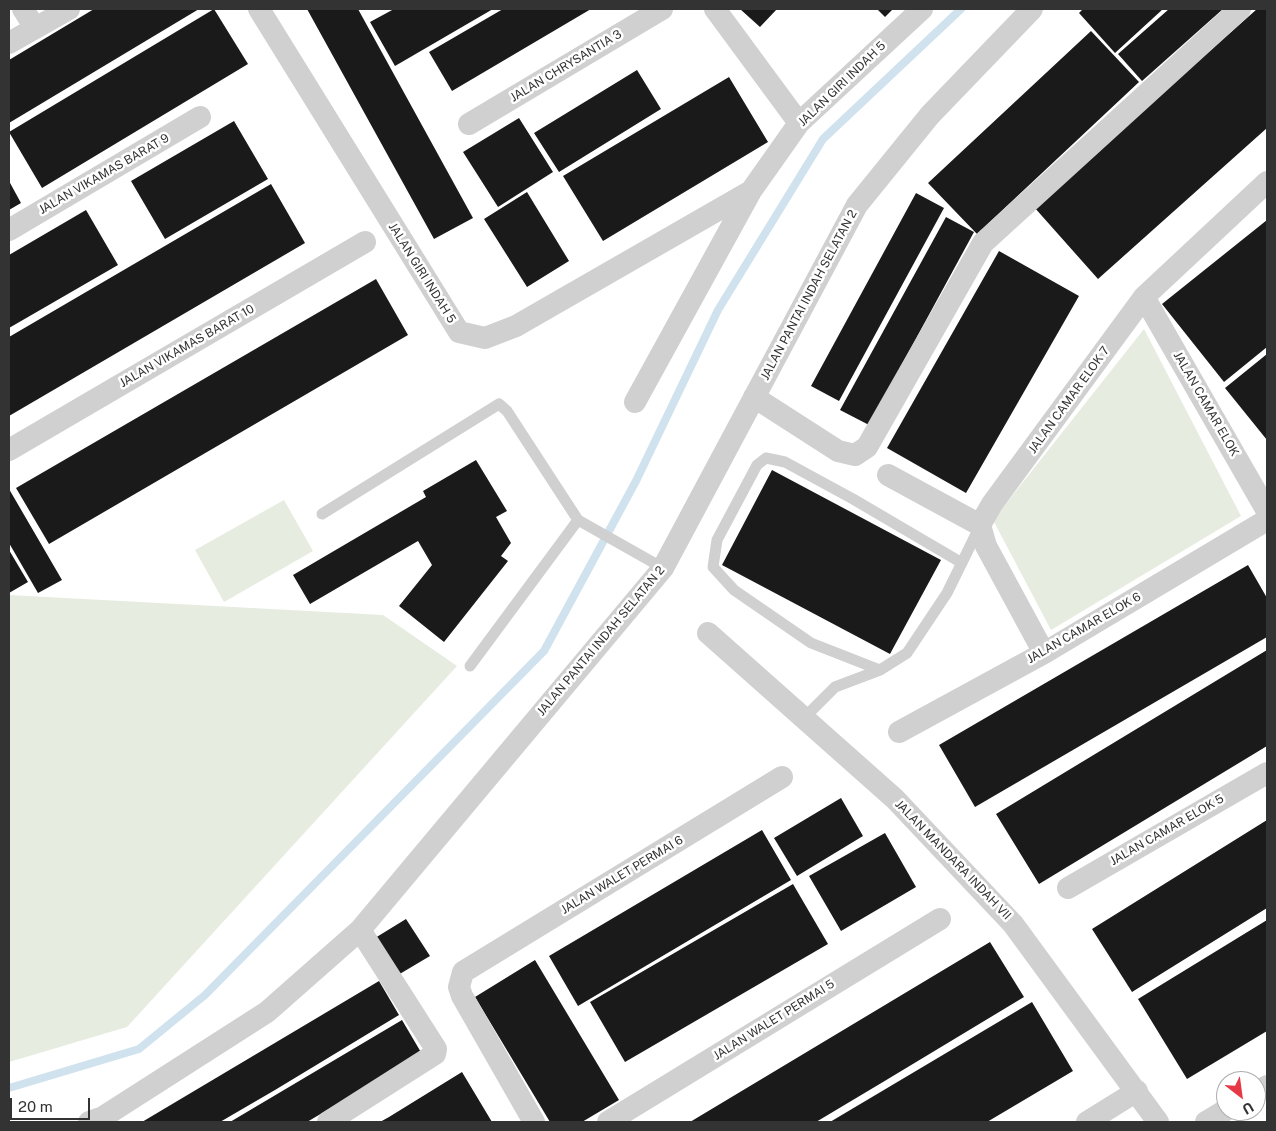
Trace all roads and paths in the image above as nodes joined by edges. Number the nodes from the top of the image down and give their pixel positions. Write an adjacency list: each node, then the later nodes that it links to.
1 (23, 9): 9 (street)
2 (69, 9): 9 (street)
3 (259, 9): 15 (street, JALAN GIRI INDAH 5)
4 (662, 9): 13 (street, JALAN CHRYSANTIA 3)
5 (715, 9): 12 (street)
6 (922, 9): 12 (street, JALAN GIRI INDAH 5)
7 (1032, 9): 19 (street, JALAN PANTAI INDAH SELATAN 2)
8 (1240, 9): 19 (street)
9 (35, 28): 10 (street)
10 (9, 43)
11 (200, 118): 16 (street, JALAN VIKAMAS BARAT 9)
12 (799, 123): 15 (street, JALAN GIRI INDAH 5)
13 (469, 124)
14 (1267, 182): 18 (street, JALAN CAMAR ELOK 7)
15 (751, 191): 20 (street, JALAN GIRI INDAH 5)
16 (9, 230)
17 (365, 242): 21 (street, JALAN VIKAMAS BARAT 10)
18 (1144, 297): 23 (street, JALAN CAMAR ELOK); 27 (street, JALAN CAMAR ELOK 7)
19 (754, 397): 29 (street, JALAN PANTAI INDAH SELATAN 2)
20 (635, 402)
21 (9, 450)
22 (888, 475): 27 (street)
23 (1267, 511)
24 (322, 514): 25 (lane)
25 (578, 520): 29 (lane); 32 (lane)
26 (1267, 520): 31 (street, JALAN CAMAR ELOK 6)
27 (980, 525): 28 (lane); 31 (street)
28 (962, 562): 33 (lane); 33 (lane)
29 (663, 568): 40 (street, JALAN PANTAI INDAH SELATAN 2)
30 (708, 633): 34 (street, JALAN MANDARA INDAH VII)
31 (1044, 652): 35 (street, JALAN CAMAR ELOK 6)
32 (470, 666)
33 (880, 670): 34 (lane)
34 (804, 718): 41 (street, JALAN MANDARA INDAH VII)
35 (899, 732)
36 (1267, 773): 38 (street, JALAN CAMAR ELOK 5)
37 (782, 777): 44 (street, JALAN WALET PERMAI 6)
38 (1068, 888)
39 (940, 919): 45 (street, JALAN WALET PERMAI 5)
40 (360, 930): 42 (street, JALAN PANTAI INDAH SELATAN 2); 43 (street)
41 (1137, 1091): 46 (street); 47 (street, JALAN MANDARA INDAH VII)
42 (89, 1122)
43 (328, 1122)
44 (534, 1122)
45 (608, 1122)
46 (1087, 1122)
47 (1158, 1122)

